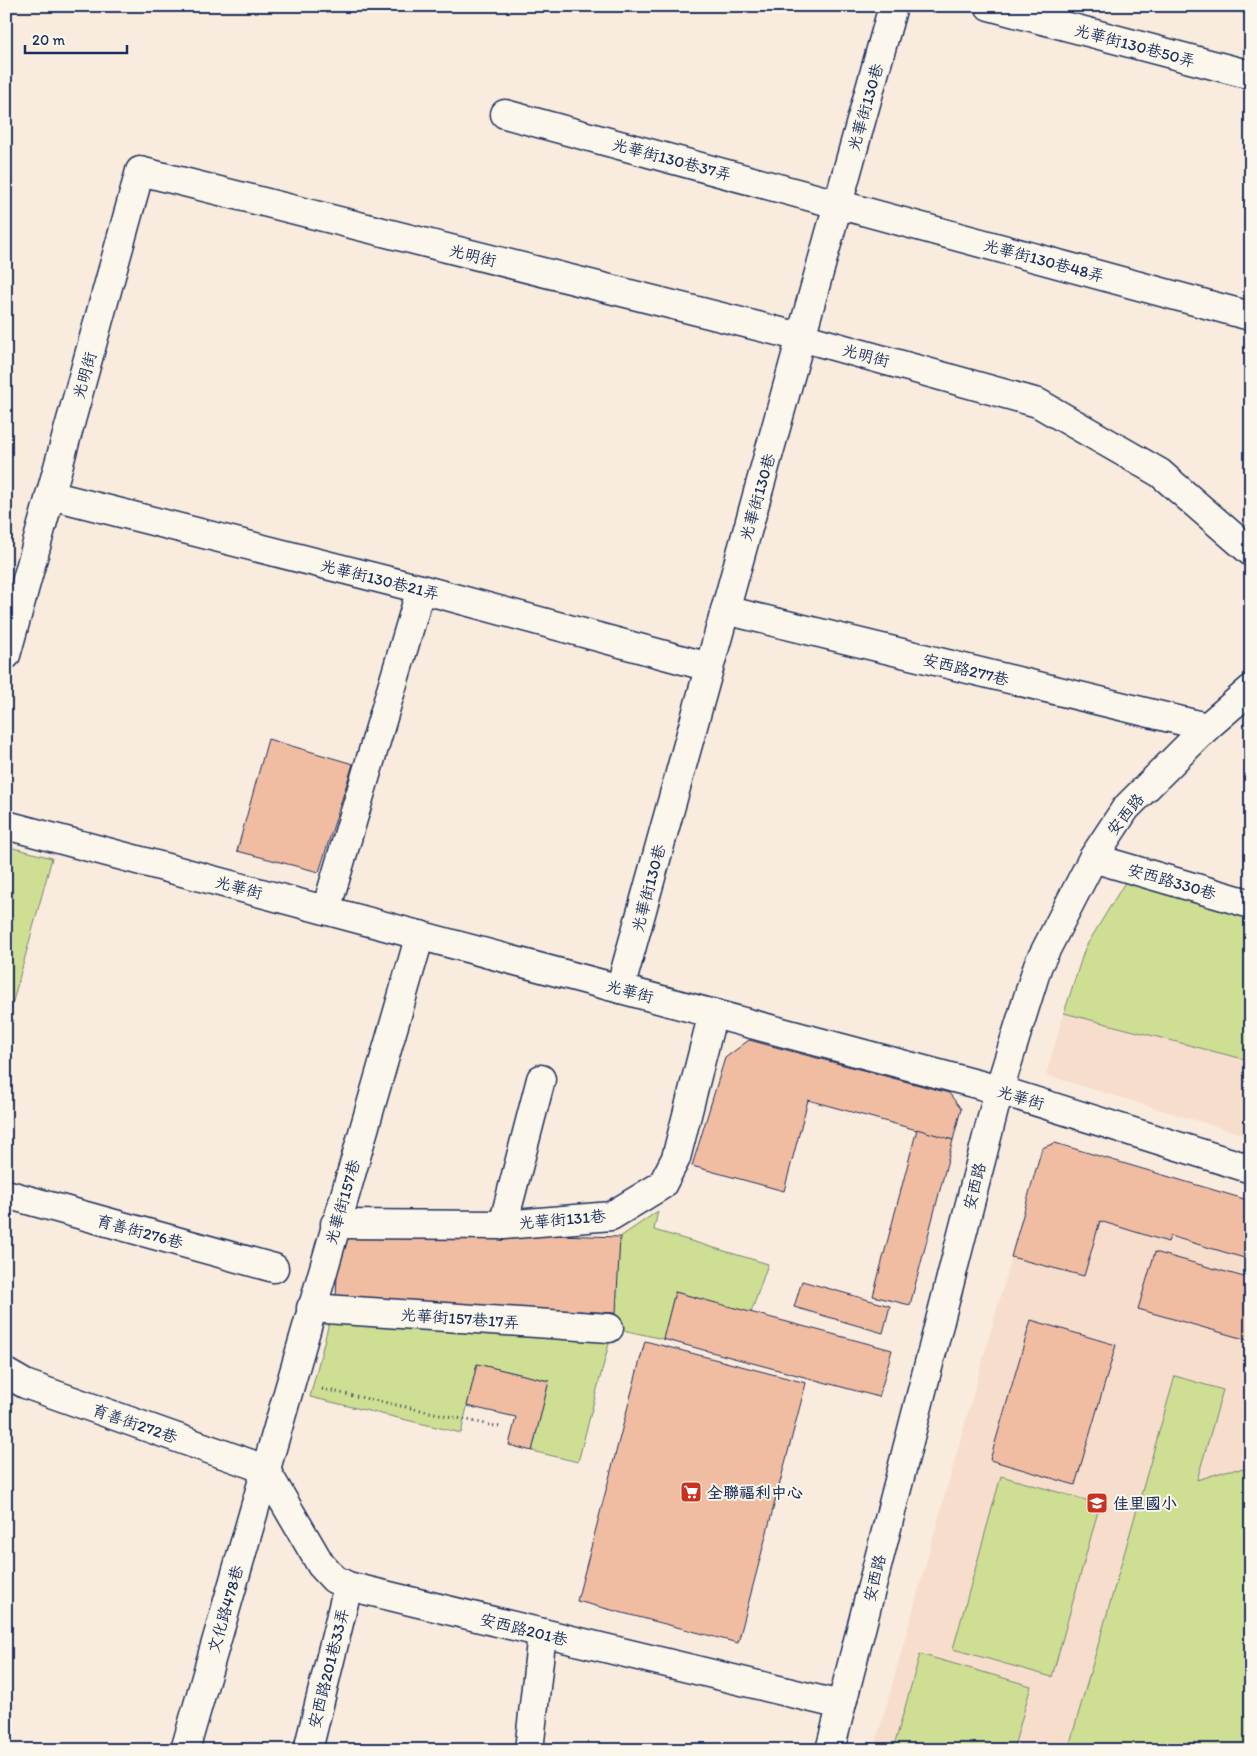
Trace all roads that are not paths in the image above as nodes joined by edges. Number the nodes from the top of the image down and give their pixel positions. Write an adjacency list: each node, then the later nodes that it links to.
1 (893, 6): 5 (street, 光華街130巷)
2 (989, 6): 3 (street, 光華街130巷50弄)
3 (1251, 75)
4 (505, 114): 5 (street, 光華街130巷37弄)
5 (838, 204): 6 (street, 光華街130巷48弄); 7 (street, 光華街130巷)
6 (1250, 316)
7 (801, 337): 8 (street, 光明街); 9 (street, 光明街); 11 (street, 光華街130巷)
8 (50, 495): 10 (street, 光華街130巷21弄); 12 (street, 光明街)
9 (1251, 552)
10 (421, 589): 13 (street, 光華街130巷21弄); 19 (street)
11 (725, 610): 13 (street, 光華街130巷); 15 (street, 安西路277巷)
12 (6, 655)
13 (709, 667): 21 (street, 光華街130巷)
14 (1245, 700): 15 (street, 安西路)
15 (1207, 727): 17 (street, 安西路)
16 (6, 824): 19 (street, 光華街)
17 (1092, 858): 18 (street, 安西路330巷); 24 (street, 安西路)
18 (1251, 904)
19 (326, 910): 20 (street, 光華街)
20 (420, 935): 21 (street, 光華街); 27 (street, 光華街157巷)
21 (620, 989): 22 (street, 光華街)
22 (713, 1014): 24 (street, 光華街); 28 (street, 光華街131巷)
23 (541, 1079): 28 (street)
24 (999, 1090): 25 (street, 光華街); 36 (street, 安西路)
25 (1251, 1169)
26 (6, 1194): 29 (street, 育善街276巷)
27 (335, 1224): 28 (street, 光華街131巷); 30 (street, 光華街157巷)
28 (503, 1225)
29 (274, 1268)
30 (311, 1308): 31 (street, 光華街157巷17弄); 33 (street, 光華街157巷)
31 (609, 1328)
32 (6, 1373): 33 (street, 育善街272巷)
33 (265, 1469): 34 (street, 安西路201巷); 37 (street, 文化路478巷)
34 (348, 1586): 35 (street, 安西路201巷); 38 (street, 安西路201巷33弄)
35 (542, 1633): 36 (street, 安西路201巷); 39 (street)
36 (841, 1705): 40 (street, 安西路)
37 (184, 1750)
38 (308, 1750)
39 (528, 1750)
40 (830, 1750)

